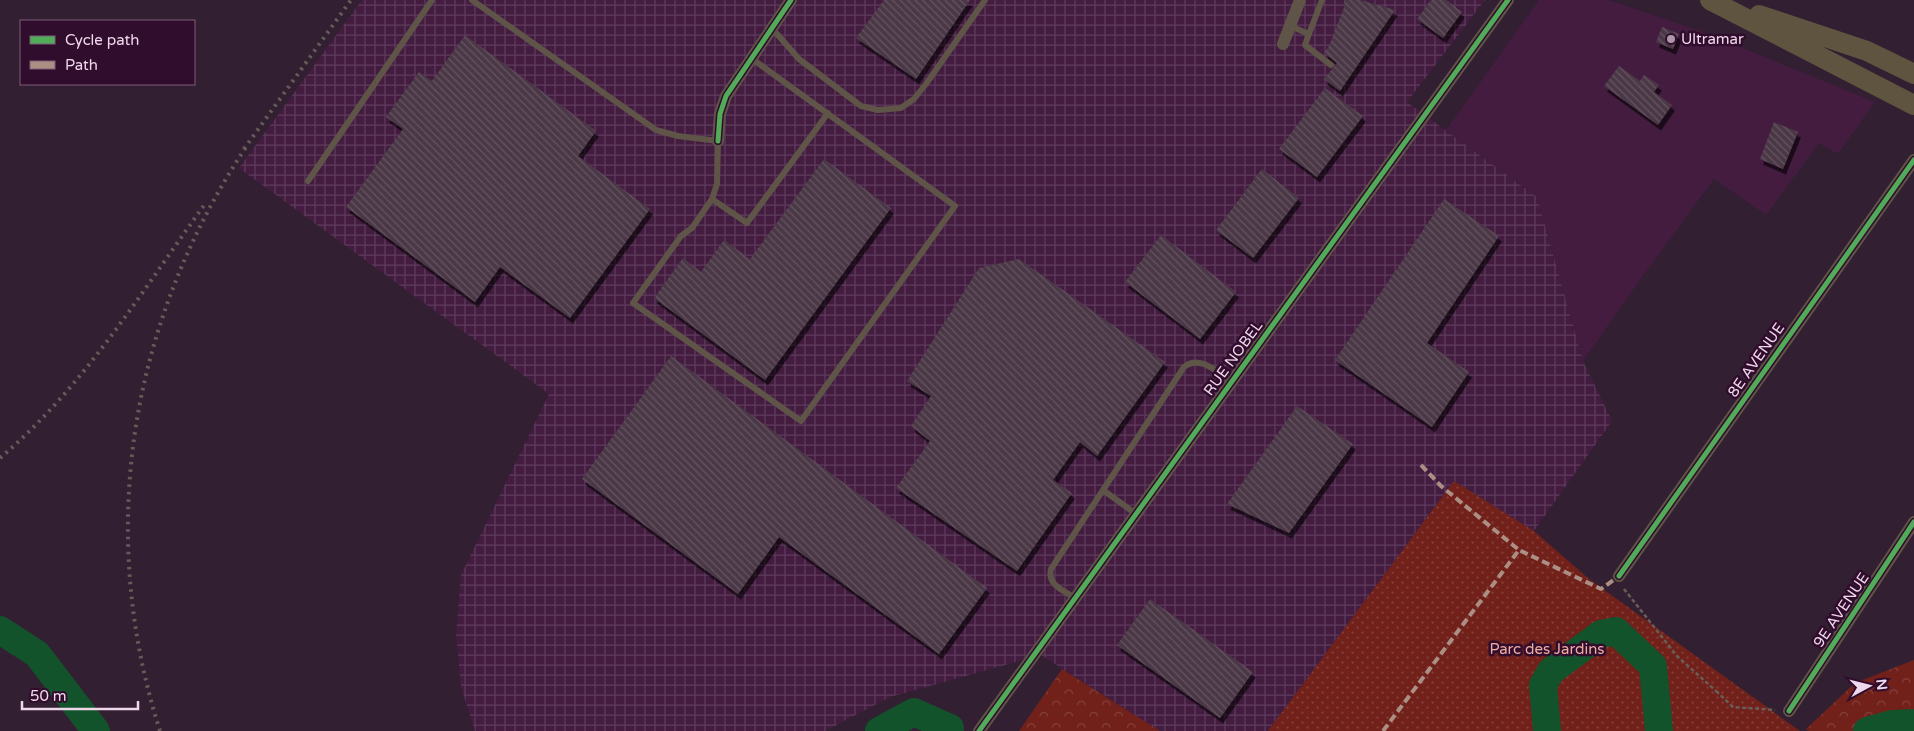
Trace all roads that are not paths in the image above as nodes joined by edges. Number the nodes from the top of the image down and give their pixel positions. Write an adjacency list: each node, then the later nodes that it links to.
1 (432, 0): 21 (lane)
2 (472, 0): 19 (lane)
3 (791, 0): 11 (street)
4 (985, 0): 11 (lane)
5 (1300, 0): 10 (street)
6 (1322, 0): 12 (lane)
7 (1508, 0): 23 (street, RUE NOBEL)
8 (1710, 0): 17 (main road)
9 (1714, 0): 16 (main road)
10 (1290, 26): 12 (lane); 13 (street)
11 (769, 30): 14 (street)
12 (1309, 34): 15 (lane)
13 (1284, 44)
14 (751, 58): 18 (lane); 19 (street)
15 (1331, 65)
16 (1914, 74)
17 (1914, 105)
18 (828, 113): 22 (lane); 22 (lane)
19 (718, 141): 22 (lane)
20 (1914, 160): 27 (street, 8E AVENUE)
21 (308, 181)
22 (712, 199)
23 (1232, 382): 24 (lane); 25 (street, RUE NOBEL)
24 (1103, 490): 25 (lane); 28 (lane)
25 (1136, 514): 28 (street, RUE NOBEL)
26 (1914, 522): 29 (street, 9E AVENUE)
27 (1619, 576)
28 (1075, 598): 30 (street, RUE NOBEL)
29 (1789, 710)
30 (979, 731)

